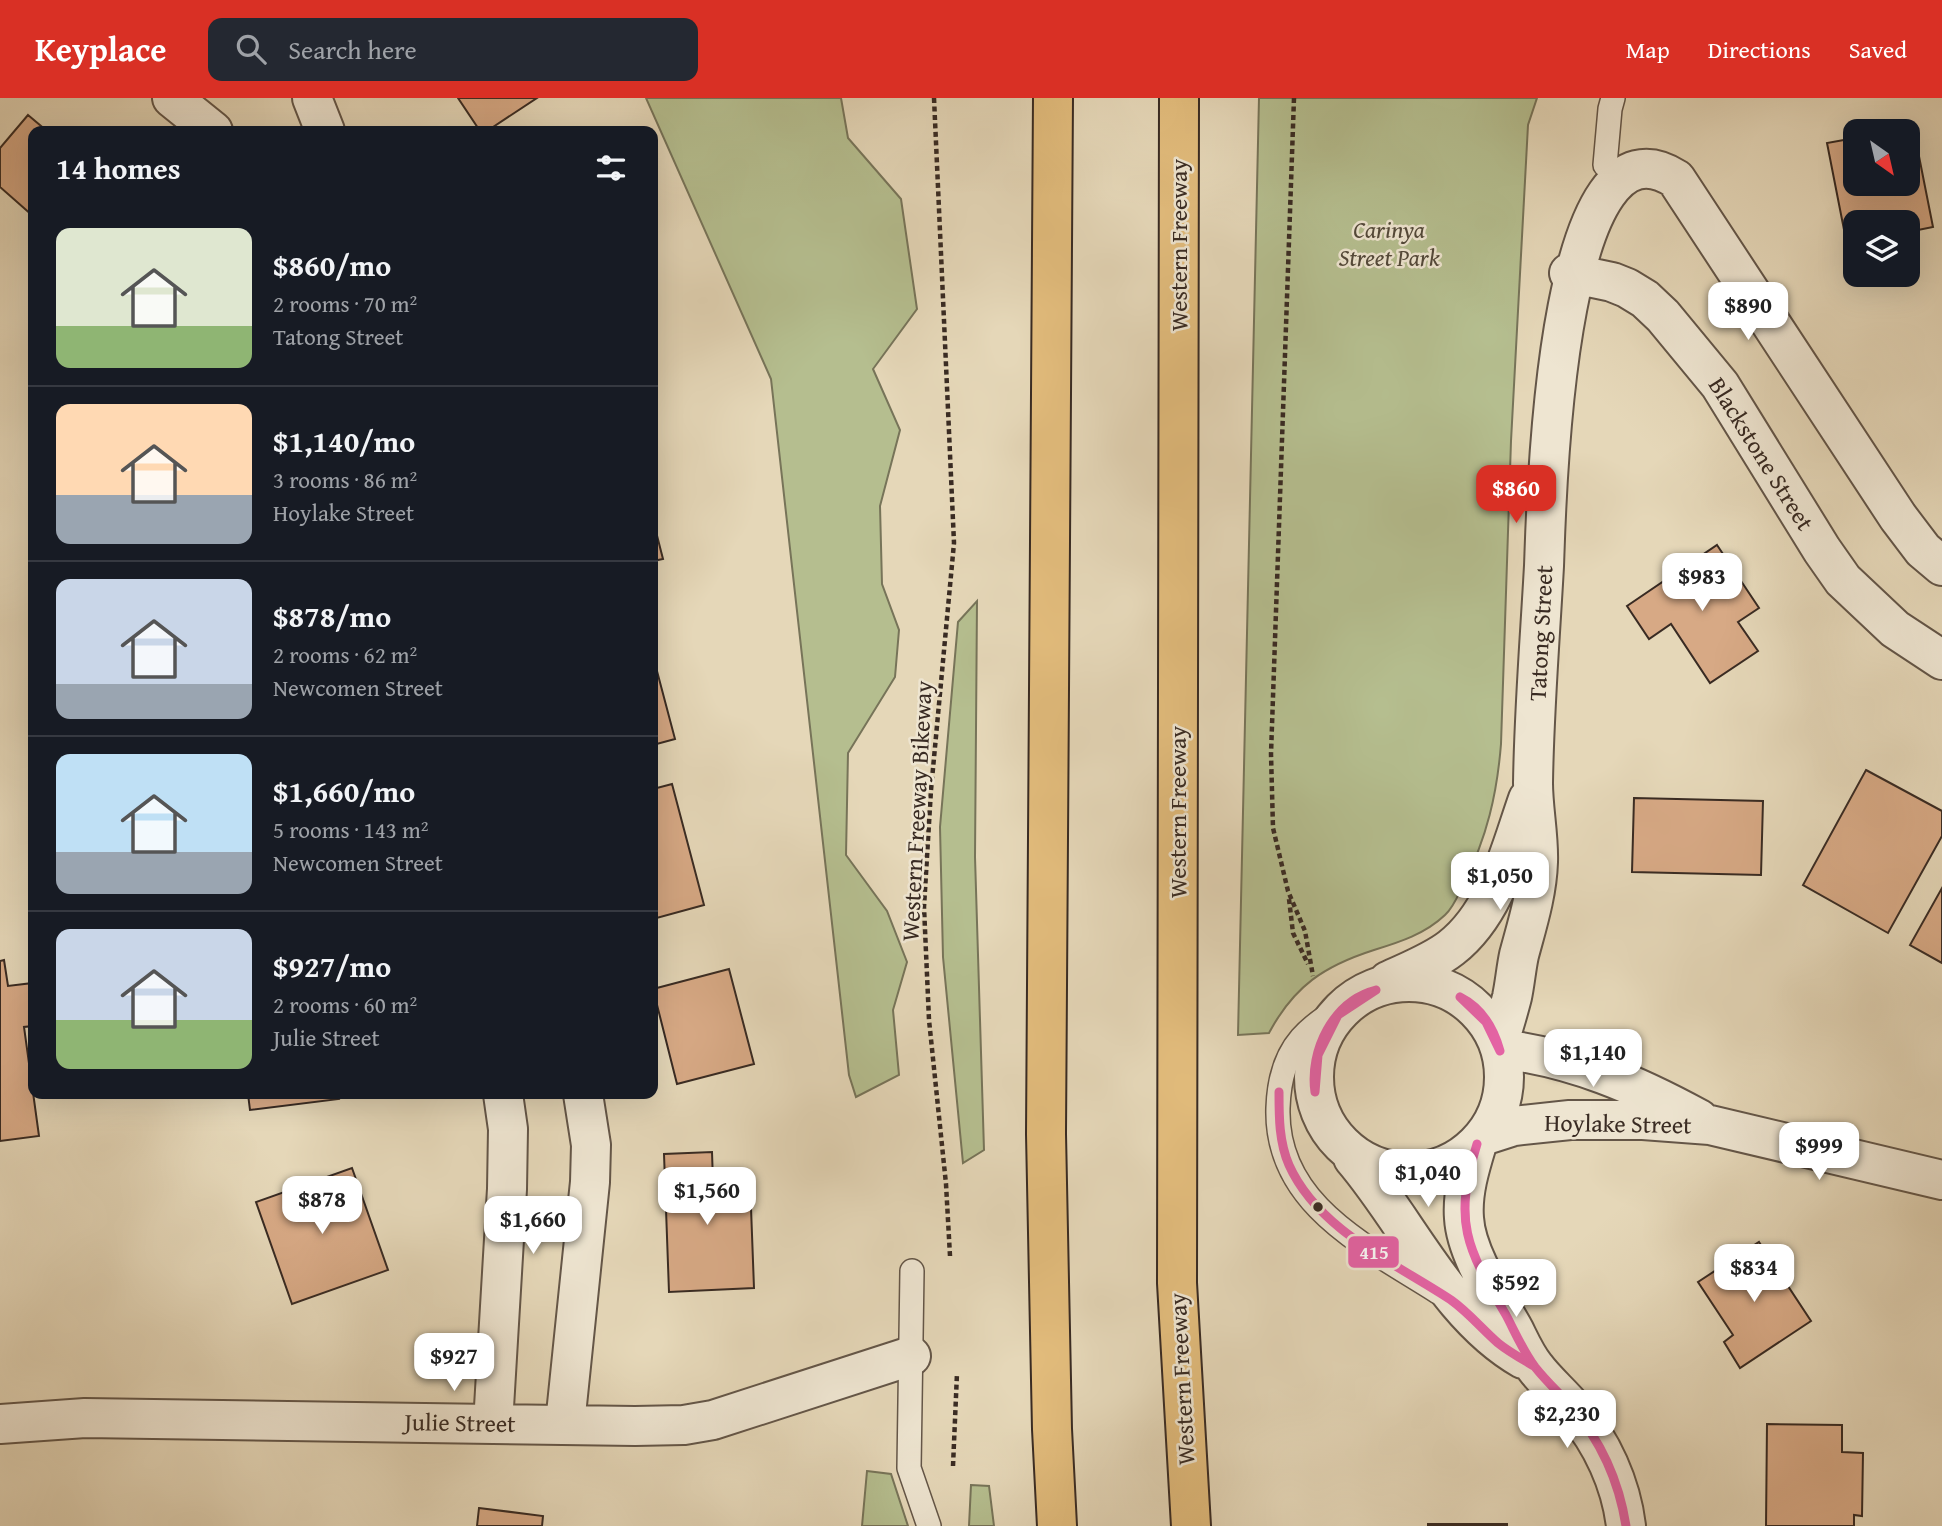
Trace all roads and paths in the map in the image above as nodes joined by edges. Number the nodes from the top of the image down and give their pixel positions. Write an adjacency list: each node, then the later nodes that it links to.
1 (172, 98): 8 (street)
2 (312, 98): 9 (street)
3 (934, 98): 24 (path, Western Freeway Bikeway)
4 (1053, 98): 35 (highway)
5 (1179, 98): 36 (highway, Western Freeway)
6 (1294, 98): 15 (path)
7 (1614, 98): 10 (lane)
8 (207, 126)
9 (323, 126)
10 (1605, 165): 11 (street); 12 (street)
11 (1569, 274): 13 (street, Blackstone Street); 14 (street, Tatong Street)
12 (1942, 566)
13 (1942, 660)
14 (1533, 784): 16 (street, Tatong Street); 17 (street, Tatong Street)
15 (1288, 891): 15 (path)
16 (1369, 992): 17 (street); 22 (street, Tatong Street); 26 (lane)
17 (1500, 1046): 20 (street, Hoylake Street); 21 (street)
18 (503, 1099): 30 (street)
19 (584, 1099): 32 (street)
20 (1710, 1125): 21 (street, Hoylake Street); 23 (street, Hoylake Street)
21 (1481, 1140): 22 (street); 28 (street)
22 (1342, 1145): 26 (street, Tatong Street)
23 (1942, 1180)
24 (951, 1264)
25 (912, 1271): 27 (lane)
26 (1466, 1311): 28 (street, Tatong Street)
27 (911, 1356): 32 (street, Julie Street); 34 (lane)
28 (1534, 1366): 37 (street)
29 (956, 1369): 33 (path)
30 (493, 1423): 31 (street, Julie Street); 32 (street, Julie Street)
31 (0, 1424)
32 (565, 1424)
33 (953, 1469)
34 (929, 1526)
35 (1057, 1526)
36 (1191, 1526)
37 (1626, 1526)

